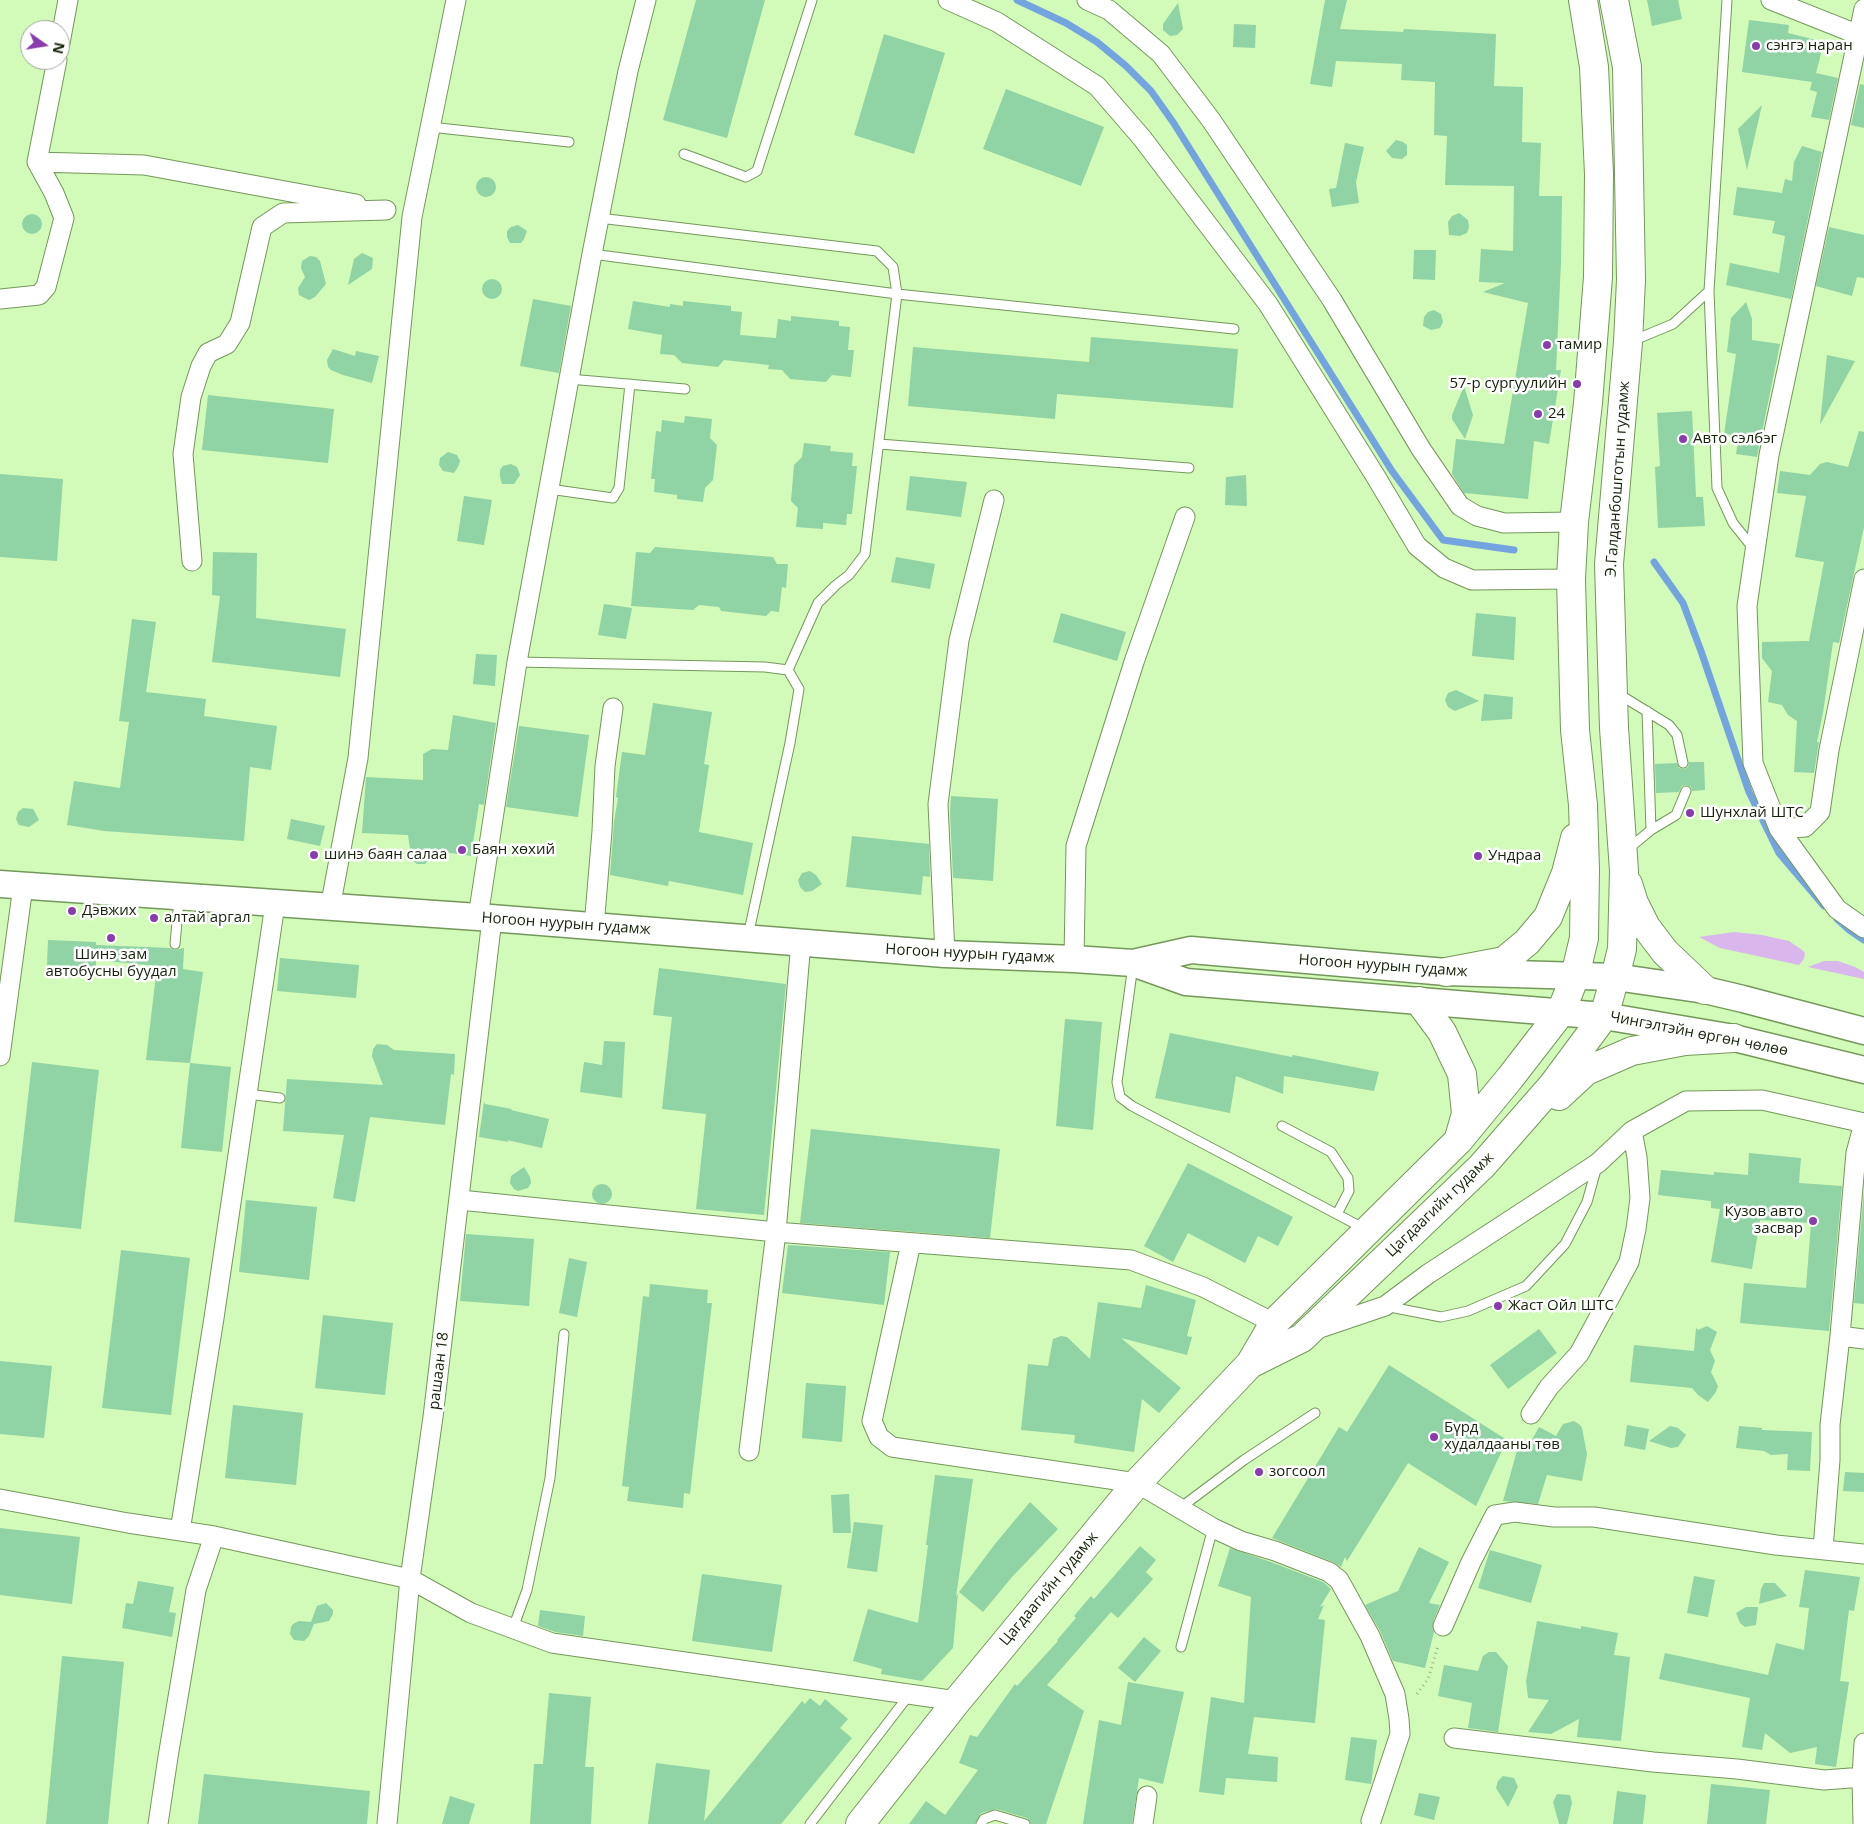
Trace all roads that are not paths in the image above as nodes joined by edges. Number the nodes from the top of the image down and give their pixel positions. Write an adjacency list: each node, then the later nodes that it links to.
1 (68, 0): 13 (street)
2 (456, 0): 16 (street)
3 (646, 0): 21 (street, рашаан 18)
4 (812, 0): 18 (lane)
5 (948, 0): 40 (street)
6 (1087, 0): 11 (street)
7 (1583, 0): 37 (main road)
8 (1614, 0): 28 (main road, Э.Галданбошготын гудамж)
9 (1727, 0): 24 (lane)
10 (1771, 0): 14 (street)
11 (1116, 5): 37 (street)
12 (1864, 9): 14 (street)
13 (64, 20)
14 (1861, 36): 38 (street)
15 (55, 70): 19 (street)
16 (430, 126): 17 (lane); 22 (street)
17 (569, 142)
18 (684, 154)
19 (36, 162): 20 (street); 26 (street)
20 (386, 210): 22 (street); 39 (street)
21 (598, 218): 23 (street, рашаан 18); 25 (lane)
22 (411, 228): 56 (street)
23 (592, 254): 25 (lane); 29 (street, рашаан 18)
24 (1709, 291): 28 (lane); 38 (lane)
25 (898, 294): 27 (lane); 32 (lane)
26 (0, 299)
27 (1234, 329)
28 (1628, 342): 44 (main road, Э.Галданбошготын гудамж)
29 (569, 379): 30 (lane); 34 (street, рашаан 18)
30 (630, 384): 31 (lane); 34 (lane)
31 (685, 389)
32 (879, 444): 33 (lane); 43 (lane)
33 (1189, 468)
34 (549, 489): 42 (street, рашаан 18)
35 (994, 500): 63 (street)
36 (1185, 517): 64 (street)
37 (1574, 522): 40 (main road)
38 (1755, 550): 50 (street)
39 (192, 561)
40 (1570, 579): 49 (main road)
41 (1864, 579): 50 (street)
42 (517, 662): 43 (lane); 57 (street, рашаан 18)
43 (788, 670): 60 (lane)
44 (1613, 690): 46 (lane); 52 (main road, Э.Галданбошготын гудамж)
45 (613, 708): 58 (street)
46 (1647, 711): 47 (lane); 51 (lane)
47 (1683, 762)
48 (1686, 791): 51 (lane)
49 (1583, 805): 66 (main road); 67 (main road)
50 (1779, 829): 59 (street)
51 (1651, 830): 52 (lane)
52 (1623, 863): 68 (main road, Э.Галданбошготын гудамж); 69 (main road)
53 (12, 885): 54 (main road, Ногоон нуурын гудамж); 75 (street)
54 (180, 897): 55 (main road, Ногоон нуурын гудамж); 62 (lane)
55 (275, 904): 56 (main road, Ногоон нуурын гудамж); 77 (street)
56 (330, 908): 57 (main road, Ногоон нуурын гудамж)
57 (485, 918): 58 (main road, Ногоон нуурын гудамж); 85 (street, рашаан 18)
58 (594, 927): 60 (main road, Ногоон нуурын гудамж)
59 (1864, 928)
60 (747, 939): 61 (main road, Ногоон нуурын гудамж)
61 (801, 942): 63 (main road, Ногоон нуурын гудамж); 88 (street)
62 (175, 944)
63 (945, 954): 64 (main road, Ногоон нуурын гудамж)
64 (1074, 959): 65 (main road, Ногоон нуурын гудамж)
65 (1133, 963): 66 (main road, Ногоон нуурын гудамж); 70 (main road, Ногоон нуурын гудамж); 86 (lane)
66 (1446, 972): 67 (main road, Ногоон нуурын гудамж)
67 (1575, 976): 68 (main road); 71 (main road)
68 (1615, 977): 69 (main road); 72 (main road, Э.Галданбошготын гудамж)
69 (1705, 990): 73 (main road)
70 (1418, 1001): 71 (main road, Ногоон нуурын гудамж); 82 (main road)
71 (1561, 1012): 72 (main road, Чингэлтэйн өргөн чөлөө); 82 (main road, Цагдаагийн гудамж)
72 (1604, 1016): 74 (main road, Чингэлтэйн өргөн чөлөө); 84 (main road, Цагдаагийн гудамж)
73 (1864, 1031)
74 (1734, 1038): 76 (main road, Чингэлтэйн өргөн чөлөө); 84 (main road)
75 (0, 1056)
76 (1864, 1070)
77 (247, 1094): 78 (lane); 104 (street)
78 (280, 1098)
79 (1864, 1123): 81 (street); 94 (street)
80 (1282, 1126): 86 (lane)
81 (1632, 1131): 83 (street); 98 (street)
82 (1459, 1140): 87 (main road, Цагдаагийн гудамж)
83 (1598, 1163): 90 (street); 90 (lane)
84 (1482, 1166): 92 (main road, Цагдаагийн гудамж)
85 (460, 1200): 88 (street); 108 (street, рашаан 18)
86 (1337, 1214): 87 (lane)
87 (1368, 1231): 91 (main road, Цагдаагийн гудамж)
88 (776, 1232): 89 (street); 99 (street)
89 (911, 1243): 91 (street); 100 (street)
90 (1385, 1306): 92 (street)
91 (1274, 1323): 96 (main road, Цагдаагийн гудамж)
92 (1308, 1332): 96 (main road, Цагдаагийн гудамж)
93 (564, 1334): 110 (lane)
94 (1840, 1336): 95 (street); 106 (street)
95 (1864, 1339)
96 (1250, 1364): 100 (main road, Цагдаагийн гудамж)
97 (1314, 1413): 102 (lane)
98 (1531, 1414)
99 (749, 1451)
100 (1137, 1483): 102 (street); 113 (main road, Цагдаагийн гудамж)
101 (0, 1499): 104 (street)
102 (1180, 1508): 103 (street)
103 (1213, 1528): 111 (lane); 118 (street)
104 (180, 1531): 105 (street)
105 (214, 1536): 108 (street); 119 (street)
106 (1823, 1550): 107 (street); 109 (street)
107 (1864, 1554)
108 (410, 1579): 110 (street); 120 (street, рашаан 18)
109 (1444, 1626)
110 (513, 1628): 112 (street)
111 (1181, 1647)
112 (910, 1694): 113 (street); 121 (lane)
113 (957, 1701): 122 (main road, Цагдаагийн гудамж)
114 (1454, 1738): 116 (street)
115 (1864, 1743): 116 (street)
116 (1863, 1777): 126 (street)
117 (1147, 1796): 125 (street)
118 (1371, 1821)
119 (158, 1824)
120 (387, 1824)
121 (810, 1824)
122 (860, 1824)
123 (980, 1824): 124 (lane)
124 (1025, 1824)
125 (1143, 1824)
126 (1863, 1824)

